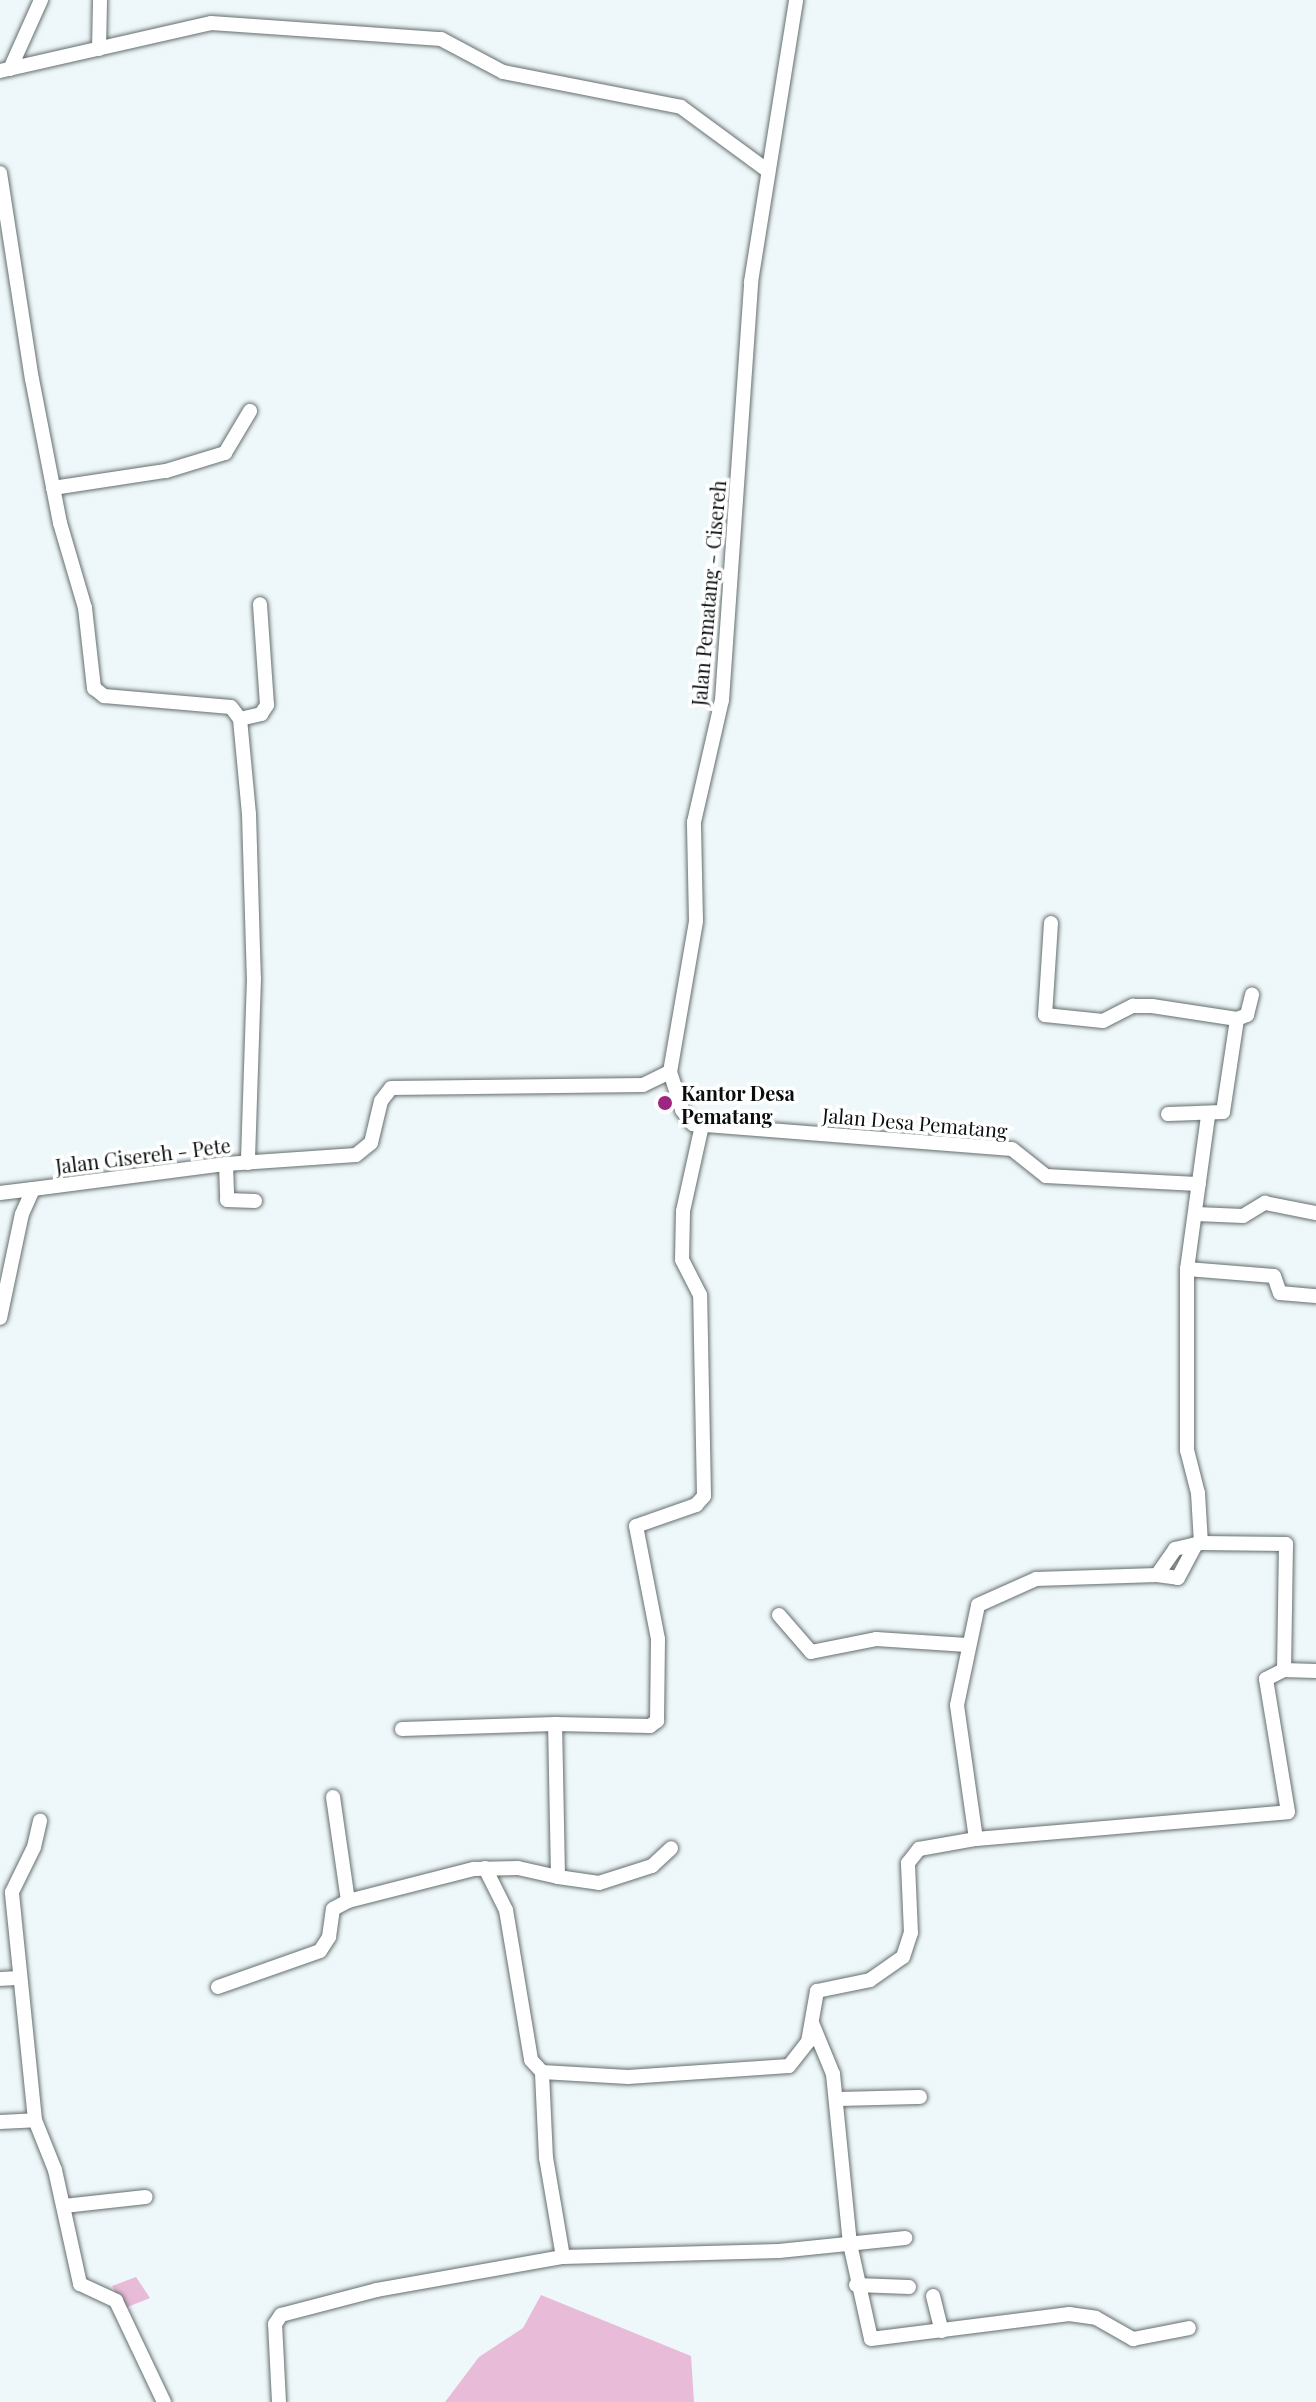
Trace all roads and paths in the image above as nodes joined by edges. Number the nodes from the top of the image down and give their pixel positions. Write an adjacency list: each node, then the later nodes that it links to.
1 (41, 0): 5 (street)
2 (100, 0): 4 (street)
3 (796, 0): 6 (street, Jalan Pematang - Cisereh)
4 (99, 49): 5 (street); 6 (street)
5 (5, 70)
6 (768, 171): 15 (street, Jalan Pematang - Cisereh)
7 (0, 173): 9 (street)
8 (250, 411): 9 (street)
9 (53, 488): 11 (street)
10 (260, 604): 11 (street)
11 (240, 719): 19 (street)
12 (1051, 923): 14 (street)
13 (1252, 995): 14 (street)
14 (1237, 1019): 17 (street)
15 (670, 1072): 18 (street); 19 (street)
16 (1168, 1114): 17 (street)
17 (1208, 1116): 21 (street)
18 (702, 1125): 21 (street, Jalan Desa Pematang); 35 (street)
19 (248, 1163): 20 (street, Jalan Cisereh - Pete)
20 (226, 1164): 22 (street, Jalan Cisereh - Pete); 24 (street)
21 (1199, 1184): 26 (street)
22 (33, 1189): 23 (street); 29 (street, Jalan Cisereh - Pete)
23 (0, 1193)
24 (255, 1201)
25 (1316, 1213): 26 (street)
26 (1196, 1214): 27 (street)
27 (1187, 1269): 28 (street); 30 (street)
28 (1316, 1296)
29 (0, 1318)
30 (1198, 1544): 32 (street); 33 (street)
31 (779, 1615): 32 (street)
32 (967, 1645): 39 (street)
33 (1284, 1670): 34 (street); 39 (street)
34 (1316, 1671)
35 (555, 1724): 36 (street); 42 (street)
36 (402, 1729)
37 (333, 1797): 43 (street)
38 (40, 1821): 44 (street)
39 (976, 1839): 48 (street)
40 (671, 1848): 42 (street)
41 (485, 1868): 42 (street); 43 (street); 49 (street)
42 (558, 1877)
43 (348, 1901): 47 (street)
44 (6, 1924): 45 (street)
45 (20, 1978): 46 (street); 52 (street)
46 (0, 1979)
47 (218, 1987)
48 (811, 2023): 49 (street); 51 (street)
49 (542, 2072): 58 (street)
50 (920, 2097): 51 (street)
51 (836, 2099): 57 (street)
52 (35, 2120): 53 (street); 55 (street)
53 (0, 2122)
54 (146, 2197): 55 (street)
55 (64, 2206): 64 (street)
56 (905, 2238): 57 (street)
57 (850, 2244): 58 (street); 59 (street)
58 (563, 2257): 65 (street)
59 (856, 2285): 60 (street); 63 (street)
60 (909, 2287)
61 (933, 2296): 63 (street)
62 (1189, 2328): 63 (street)
63 (942, 2331)
64 (164, 2402)
65 (279, 2402)

